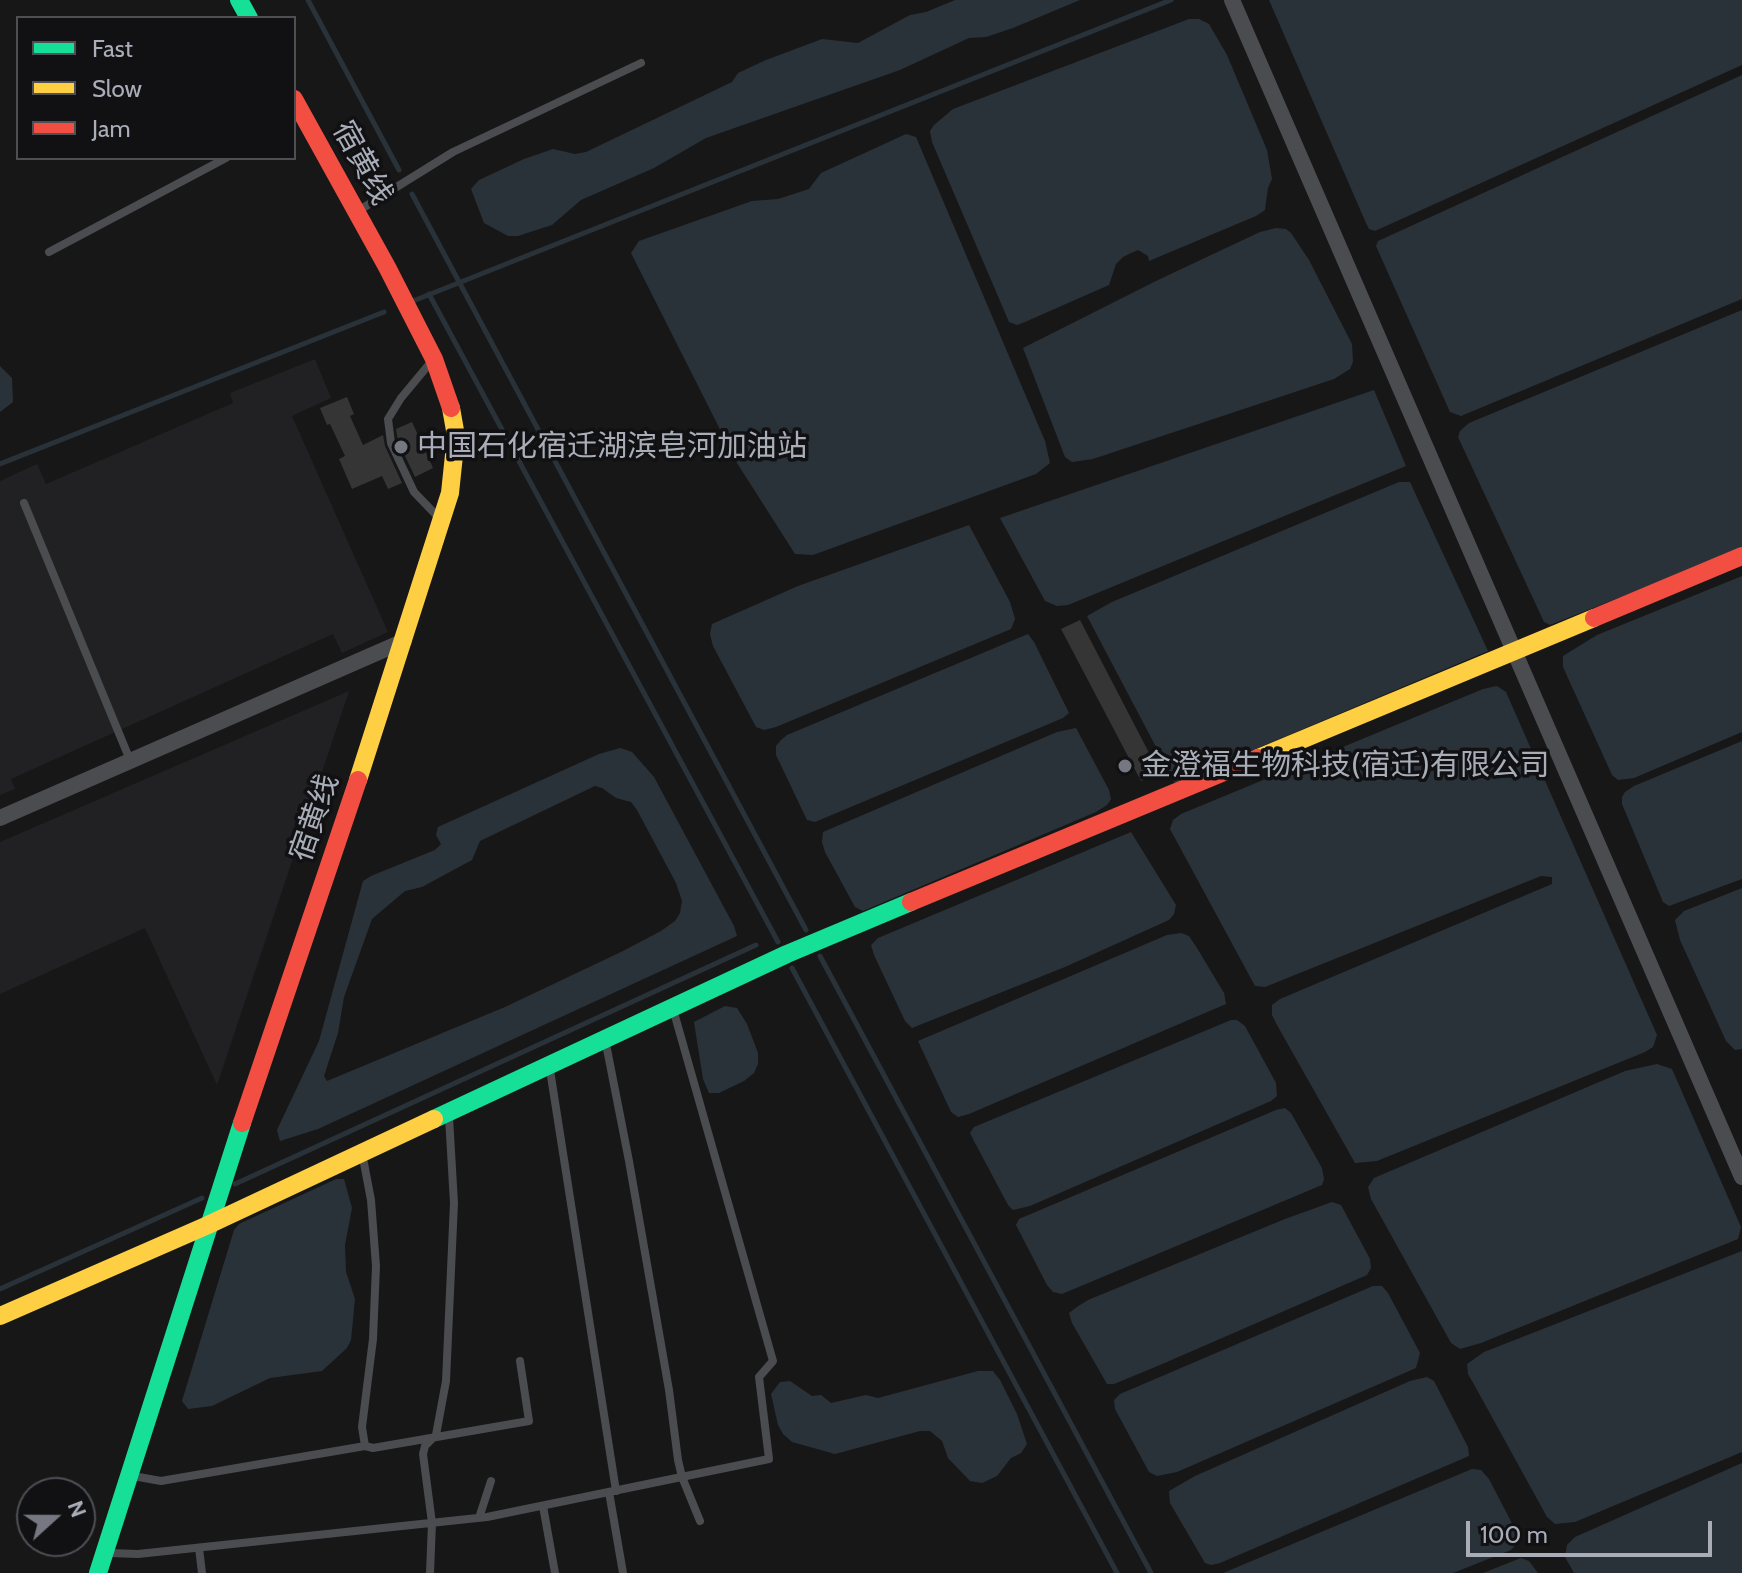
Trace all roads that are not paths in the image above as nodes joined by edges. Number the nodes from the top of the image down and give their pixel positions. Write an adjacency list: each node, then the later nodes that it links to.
1 (1232, 0): 12 (street)
2 (641, 63): 5 (lane)
3 (299, 119): 5 (street, 宿黄线)
4 (222, 160): 6 (lane)
5 (357, 212): 7 (street, 宿黄线)
6 (49, 252)
7 (434, 359): 9 (street, 宿黄线); 9 (lane)
8 (24, 503): 13 (lane)
9 (441, 521): 11 (street, 宿黄线)
10 (1742, 556): 12 (street)
11 (404, 641): 13 (street); 21 (street, 宿黄线)
12 (1514, 649): 15 (street); 20 (street)
13 (130, 760): 14 (street)
14 (0, 818)
15 (673, 1007): 16 (street); 27 (lane)
16 (605, 1039): 17 (street); 27 (lane)
17 (549, 1065): 18 (street); 29 (lane)
18 (449, 1112): 19 (street); 24 (lane)
19 (362, 1153): 21 (street); 25 (lane)
20 (1742, 1177)
21 (208, 1225): 22 (street); 26 (street, 宿黄线)
22 (0, 1316)
23 (520, 1361): 24 (lane)
24 (433, 1438): 25 (lane); 33 (lane)
25 (365, 1446): 26 (lane)
26 (129, 1475): 35 (street, 宿黄线)
27 (682, 1477): 29 (lane); 32 (lane)
28 (491, 1481): 31 (lane)
29 (613, 1492): 30 (lane); 40 (lane)
30 (543, 1506): 31 (lane); 39 (lane)
31 (479, 1518): 33 (lane)
32 (700, 1521)
33 (432, 1523): 34 (lane); 38 (lane)
34 (199, 1548): 35 (lane); 37 (lane)
35 (104, 1553): 36 (street, 宿黄线)
36 (98, 1573)
37 (202, 1573)
38 (430, 1573)
39 (555, 1573)
40 (623, 1573)

